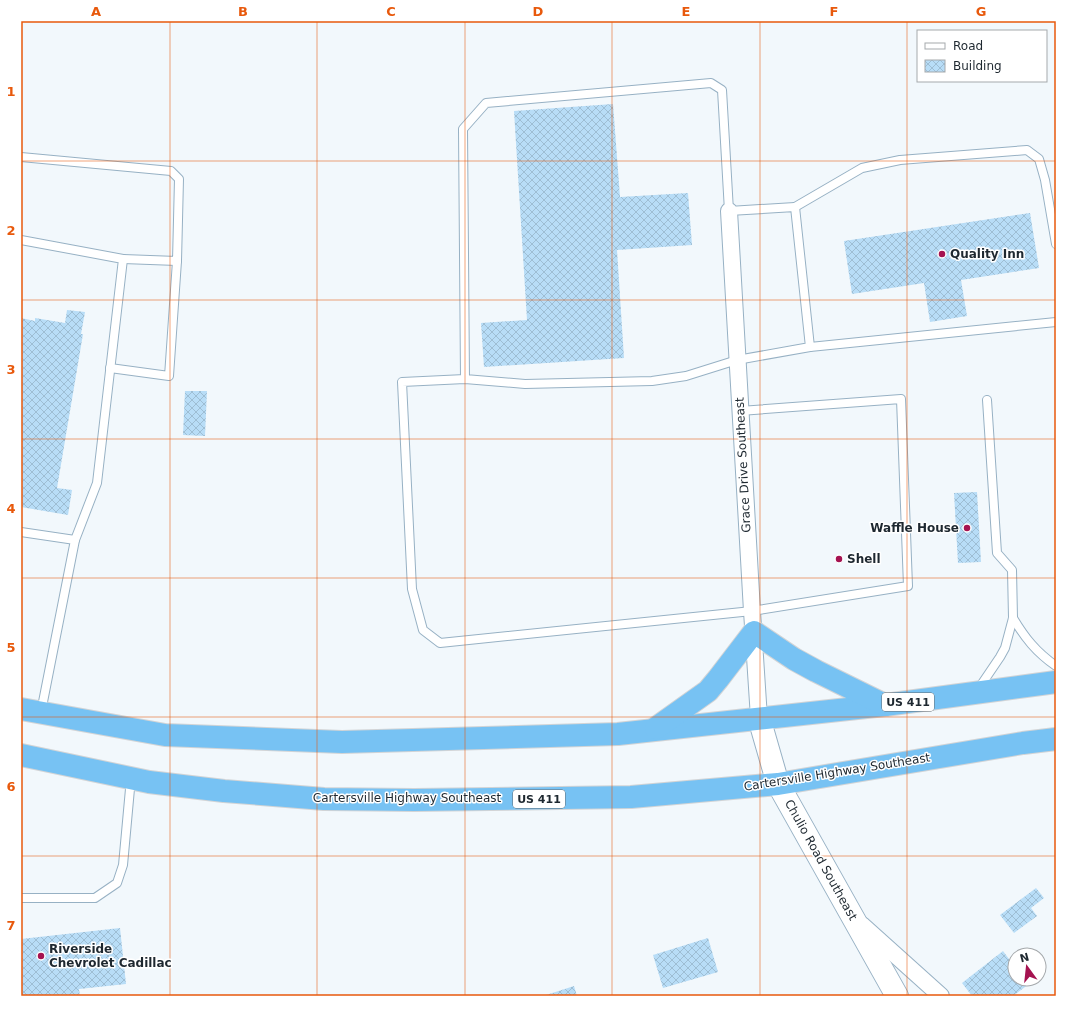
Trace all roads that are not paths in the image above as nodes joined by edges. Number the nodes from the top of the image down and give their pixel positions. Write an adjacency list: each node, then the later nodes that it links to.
1 (21, 157): 7 (lane)
2 (795, 207): 3 (lane); 5 (lane); 9 (lane)
3 (729, 211): 10 (street, Grace Drive Southeast); 12 (lane)
4 (21, 240): 6 (lane)
5 (1056, 244)
6 (123, 259): 7 (lane); 11 (lane)
7 (177, 261): 11 (lane)
8 (1056, 322): 9 (lane)
9 (810, 347): 10 (lane)
10 (737, 360): 12 (lane); 14 (street, Grace Drive Southeast)
11 (110, 368): 16 (lane)
12 (465, 379): 18 (lane)
13 (987, 400): 17 (lane)
14 (740, 411): 18 (street, Grace Drive Southeast); 18 (lane)
15 (21, 532): 16 (lane)
16 (75, 540): 23 (lane)
17 (1013, 618): 19 (lane); 21 (lane)
18 (753, 622): 22 (highway); 24 (street, Grace Drive Southeast); 25 (highway)
19 (1056, 666)
20 (1056, 682): 21 (highway, US 411)
21 (975, 692): 22 (highway, US 411)
22 (885, 704): 24 (highway, US 411)
23 (31, 711): 25 (highway, US 411)
24 (759, 718): 25 (highway, US 411); 29 (street, Chulio Road Southeast)
25 (654, 730)
26 (1056, 739): 29 (highway, Cartersville Highway Southeast / US 411)
27 (21, 756): 28 (highway, Cartersville Highway Southeast / US 411)
28 (131, 778): 29 (highway, Cartersville Highway Southeast / US 411); 30 (lane)
29 (778, 784): 31 (street, Chulio Road Southeast)
30 (21, 898)
31 (852, 916): 32 (street, Chulio Road Southeast); 33 (street)
32 (897, 996)
33 (941, 996)

